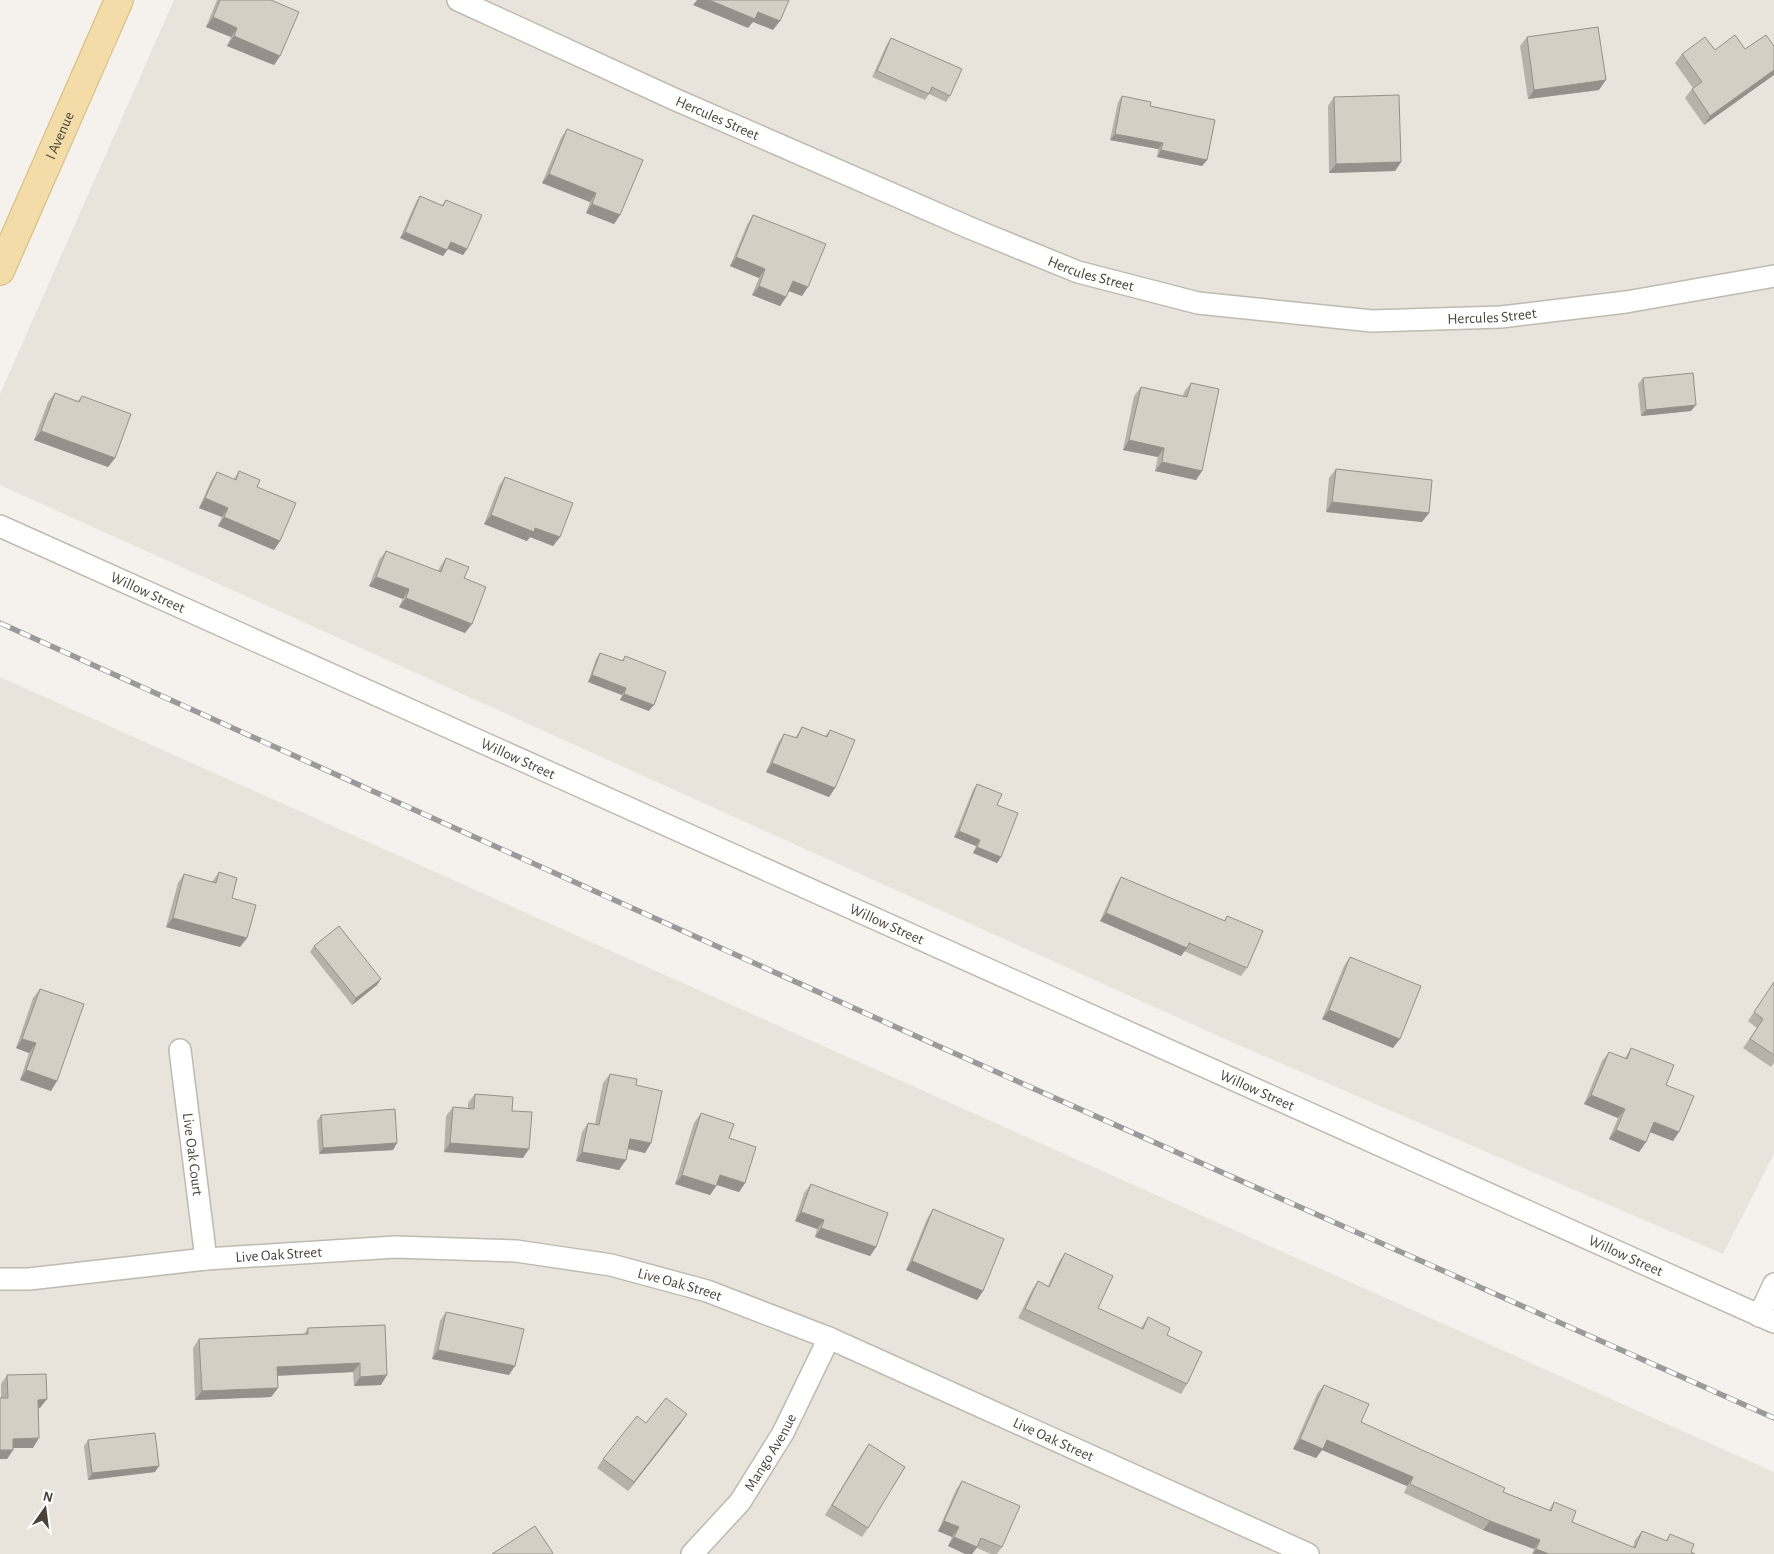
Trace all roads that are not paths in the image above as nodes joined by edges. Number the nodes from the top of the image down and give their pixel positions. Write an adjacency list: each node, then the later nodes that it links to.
1 (119, 0): 3 (main road, I Avenue)
2 (458, 0): 4 (street, Hercules Street)
3 (0, 271)
4 (1774, 276)
5 (0, 526): 10 (street, Willow Street)
6 (180, 1050): 7 (street, Live Oak Court)
7 (206, 1259): 8 (street, Live Oak Street); 11 (street, Live Oak Street)
8 (0, 1279)
9 (1774, 1284): 10 (street)
10 (1767, 1319)
11 (829, 1338): 12 (street, Mango Avenue); 13 (street, Live Oak Street)
12 (692, 1554)
13 (1308, 1554)

